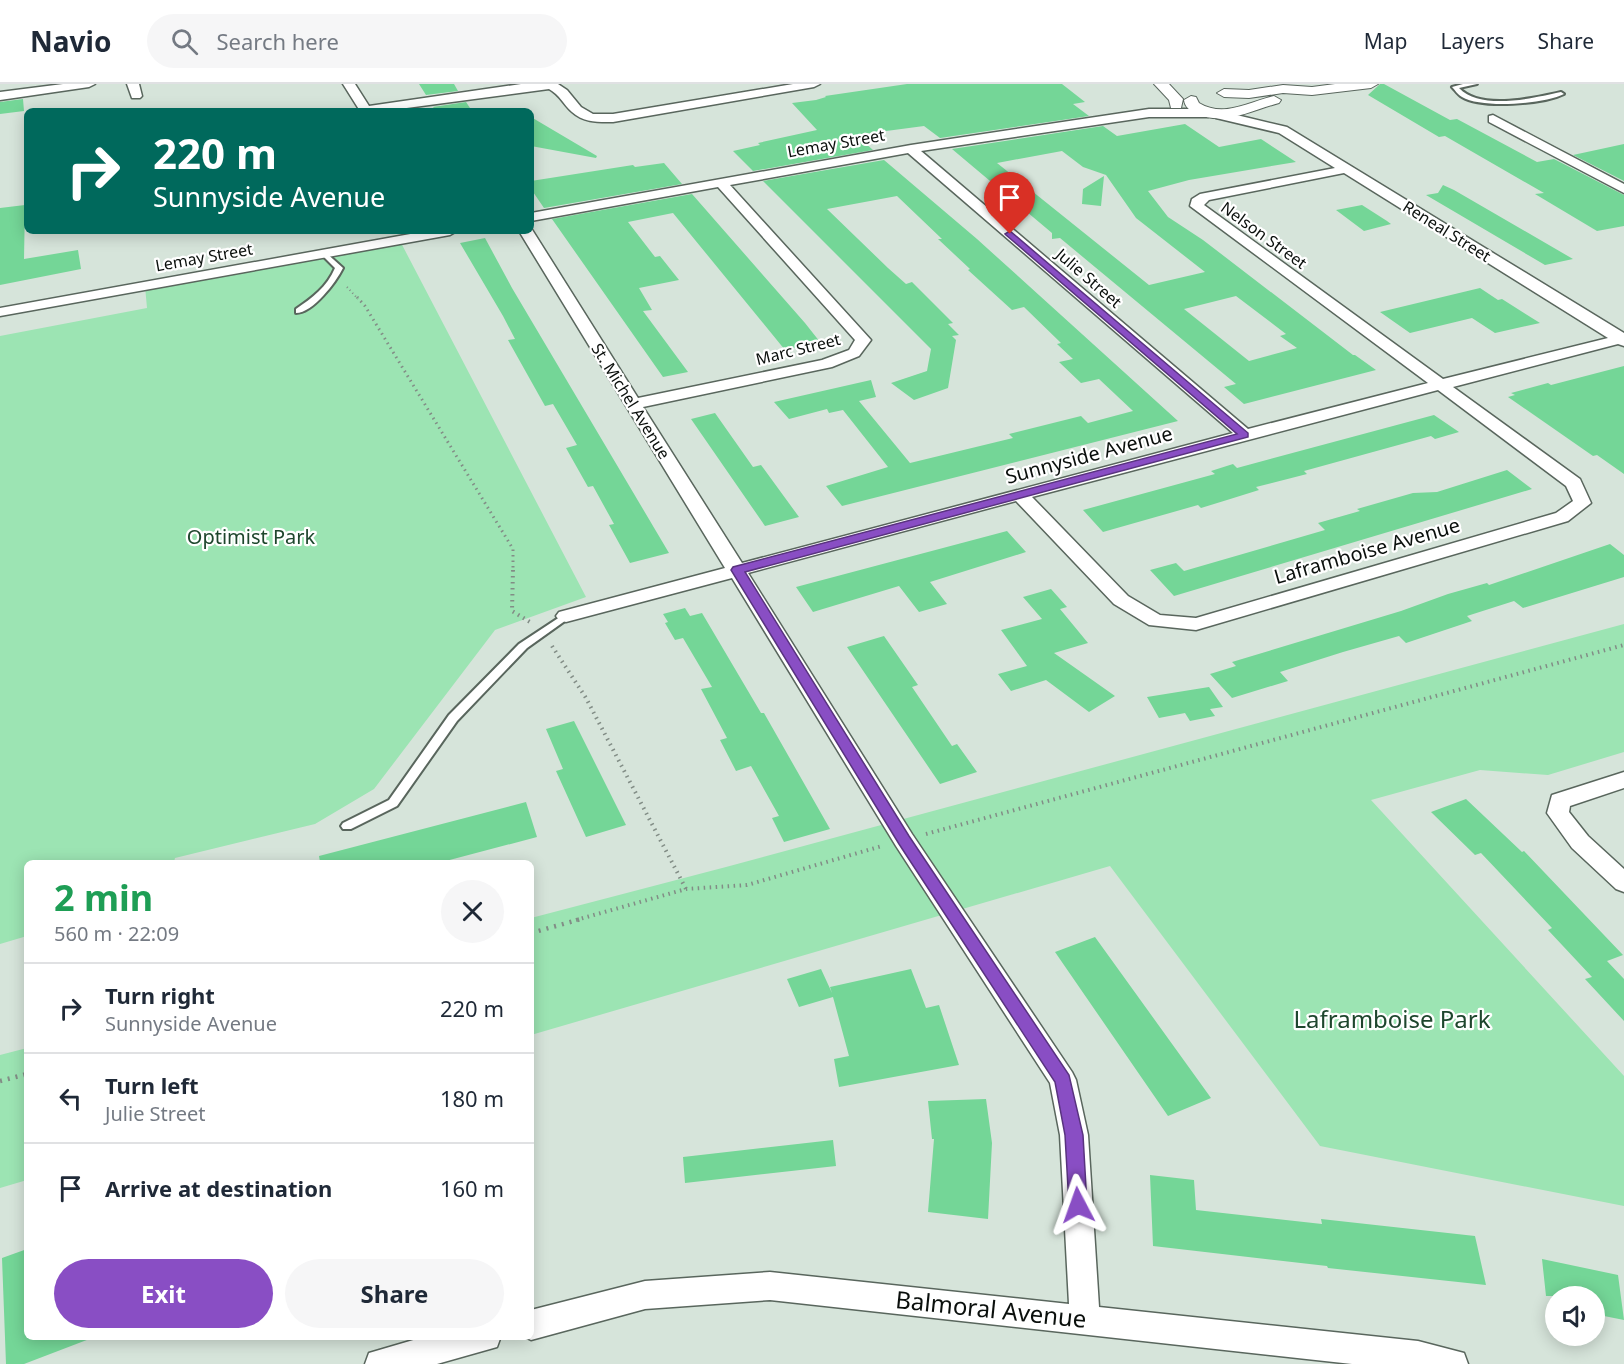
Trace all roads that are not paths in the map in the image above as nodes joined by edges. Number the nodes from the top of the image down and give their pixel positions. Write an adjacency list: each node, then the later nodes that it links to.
1 (89, 84): 11 (street)
2 (349, 84): 13 (street)
3 (814, 84): 14 (street)
4 (1161, 84): 12 (street)
5 (1174, 84): 12 (street)
6 (1371, 84): 8 (street)
7 (1474, 84): 10 (lane)
8 (1312, 91): 9 (street); 15 (street)
9 (1214, 93): 12 (street); 15 (street)
10 (1561, 94)
11 (0, 96)
12 (1186, 102): 16 (street, Lemay Street); 17 (street)
13 (365, 108)
14 (381, 108)
15 (1247, 109): 17 (street); 19 (street, Reneal Street)
16 (1149, 113): 17 (street, Lemay Street); 20 (street, Lemay Street)
17 (1214, 114): 19 (street, Reneal Street)
18 (1493, 119): 23 (street)
19 (1268, 125): 21 (street, Reneal Street)
20 (910, 149): 22 (street, Lemay Street); 33 (street, Julie Street)
21 (1347, 169): 30 (street, Reneal Street); 31 (street, Nelson Street)
22 (720, 182): 24 (street, Lemay Street); 32 (street, Marc Street)
23 (1624, 189)
24 (534, 216)
25 (425, 234): 27 (street, Lemay Street)
26 (528, 234): 32 (street, St. Michel Avenue)
27 (324, 253): 28 (lane); 29 (street, Lemay Street)
28 (299, 311)
29 (0, 312)
30 (1623, 339): 31 (street, Sunnyside Avenue)
31 (1439, 384): 33 (street, Sunnyside Avenue); 34 (street, Laframboise Avenue)
32 (632, 404): 35 (street, St. Michel Avenue)
33 (1245, 435): 34 (street, Sunnyside Avenue)
34 (1020, 495): 35 (street, Sunnyside Avenue)
35 (737, 570): 36 (street, Sunnyside Avenue); 40 (street, St. Michel Avenue)
36 (566, 616): 38 (lane)
37 (1624, 780): 39 (street)
38 (347, 826)
39 (1624, 883)
40 (1085, 1320): 41 (street, Balmoral Avenue); 44 (street, Balmoral Avenue)
41 (534, 1324)
42 (471, 1340): 43 (street)
43 (380, 1364)
44 (1453, 1364)

